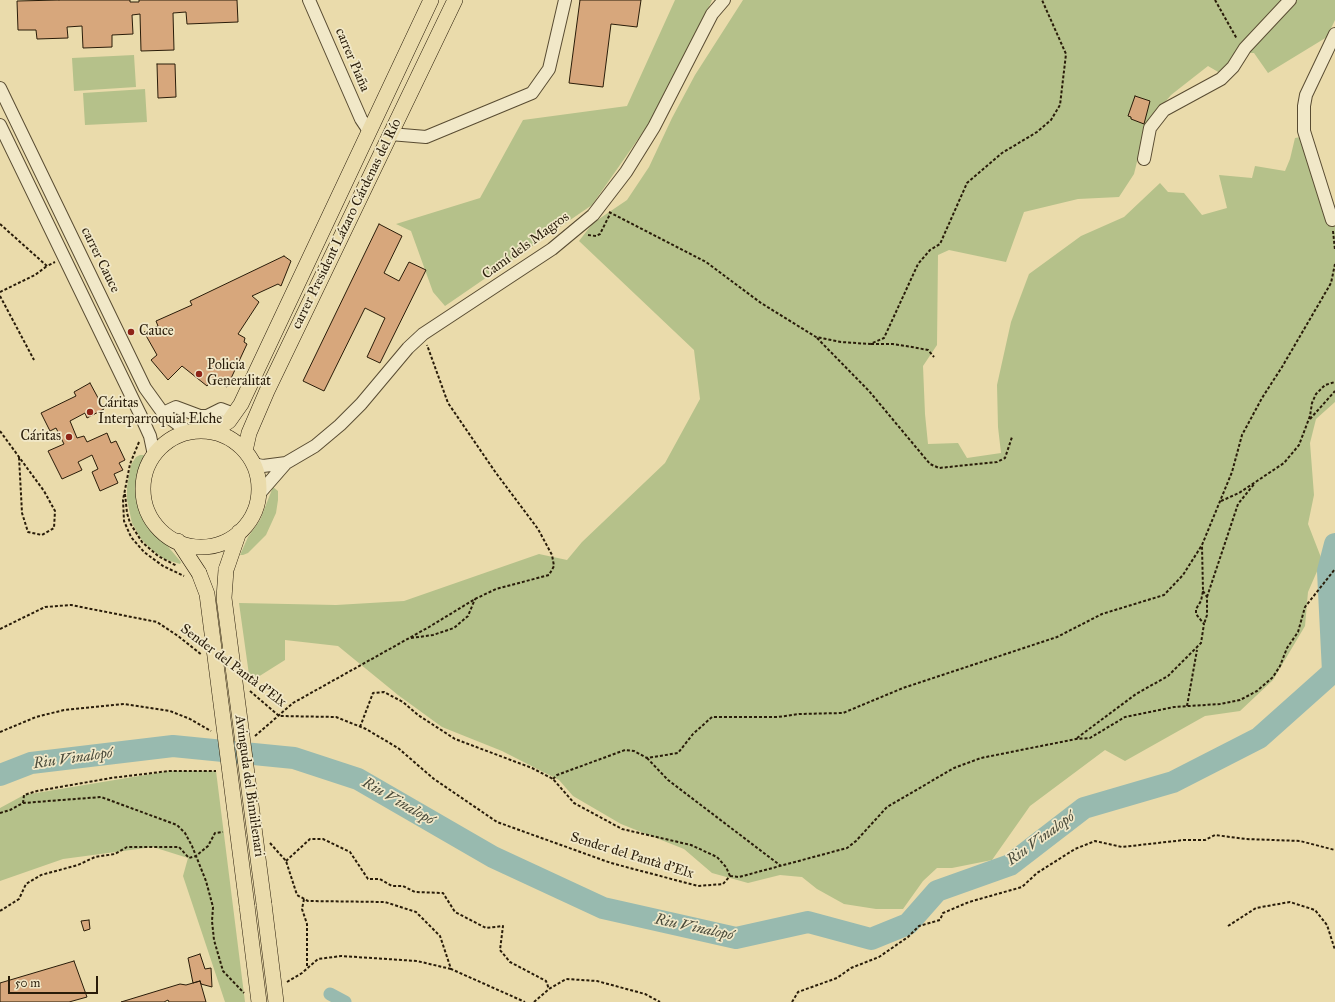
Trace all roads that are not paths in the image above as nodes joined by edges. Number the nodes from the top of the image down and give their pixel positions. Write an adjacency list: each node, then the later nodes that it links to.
1 (309, 0): 10 (street, carrer Piaña)
2 (431, 0): 10 (main road, carrer President Lázaro Cárdenas del Río)
3 (455, 0): 11 (main road, carrer President Lázaro Cárdenas del Río)
4 (565, 0): 11 (street)
5 (724, 0): 20 (street, Camí dels Magros)
6 (1290, 0): 12 (street)
7 (1335, 34): 13 (street)
8 (0, 88): 14 (street, carrer Cauce)
9 (0, 125): 19 (street)
10 (369, 131): 15 (main road, carrer President Lázaro Cárdenas del Río)
11 (390, 134): 18 (main road, carrer President Lázaro Cárdenas del Río)
12 (1144, 159)
13 (1332, 220)
14 (163, 413): 15 (street); 16 (street, carrer Cauce)
15 (234, 414): 17 (main road, carrer President Lázaro Cárdenas del Río)
16 (188, 432): 17 (main road); 19 (main road)
17 (213, 432): 18 (main road)
18 (245, 451): 21 (main road)
19 (154, 455): 24 (main road)
20 (286, 463): 21 (street, Camí dels Magros); 22 (street, Camí dels Magros)
21 (253, 464): 22 (main road)
22 (259, 494): 23 (main road)
23 (239, 532): 24 (main road); 26 (main road, Avinguda del Bimil·lenari, bridge)
24 (178, 542): 25 (main road, Avinguda del Bimil·lenari, bridge)
25 (259, 1002)
26 (276, 1002)

